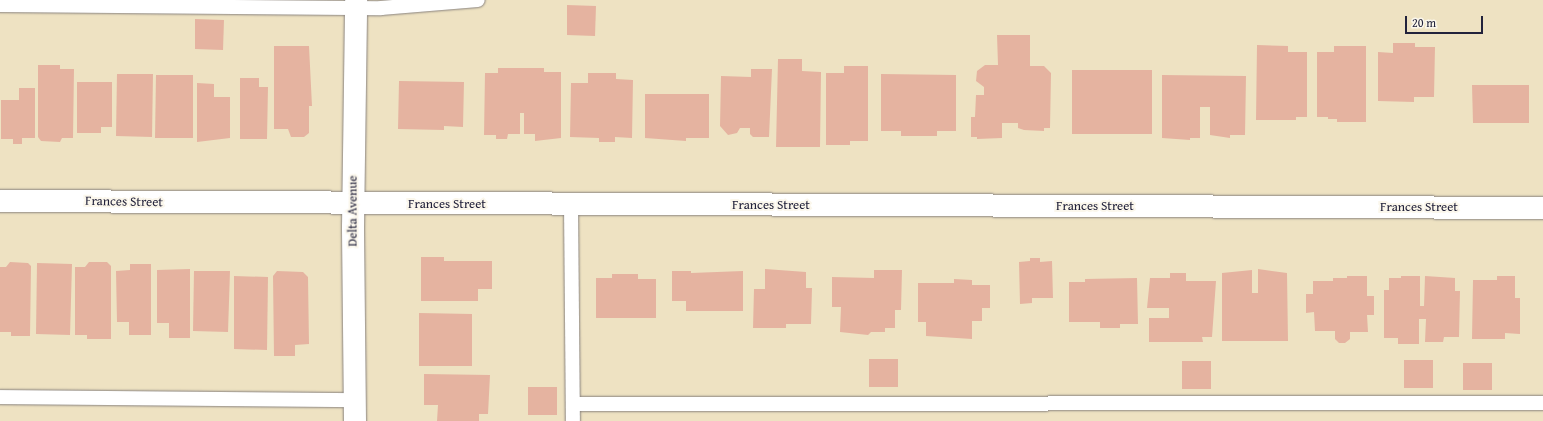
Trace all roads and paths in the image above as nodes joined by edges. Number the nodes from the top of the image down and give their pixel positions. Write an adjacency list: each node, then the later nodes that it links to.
1 (478, 0): 2 (lane)
2 (356, 4): 3 (lane); 5 (street, Delta Avenue)
3 (0, 5)
4 (0, 201): 5 (street, Frances Street)
5 (353, 203): 6 (street, Frances Street); 9 (street, Delta Avenue)
6 (571, 204): 7 (street, Frances Street); 11 (lane)
7 (1543, 208)
8 (0, 397): 9 (lane)
9 (356, 400): 12 (street, Delta Avenue)
10 (1543, 403): 11 (lane)
11 (574, 404): 13 (lane)
12 (355, 421)
13 (573, 421)

